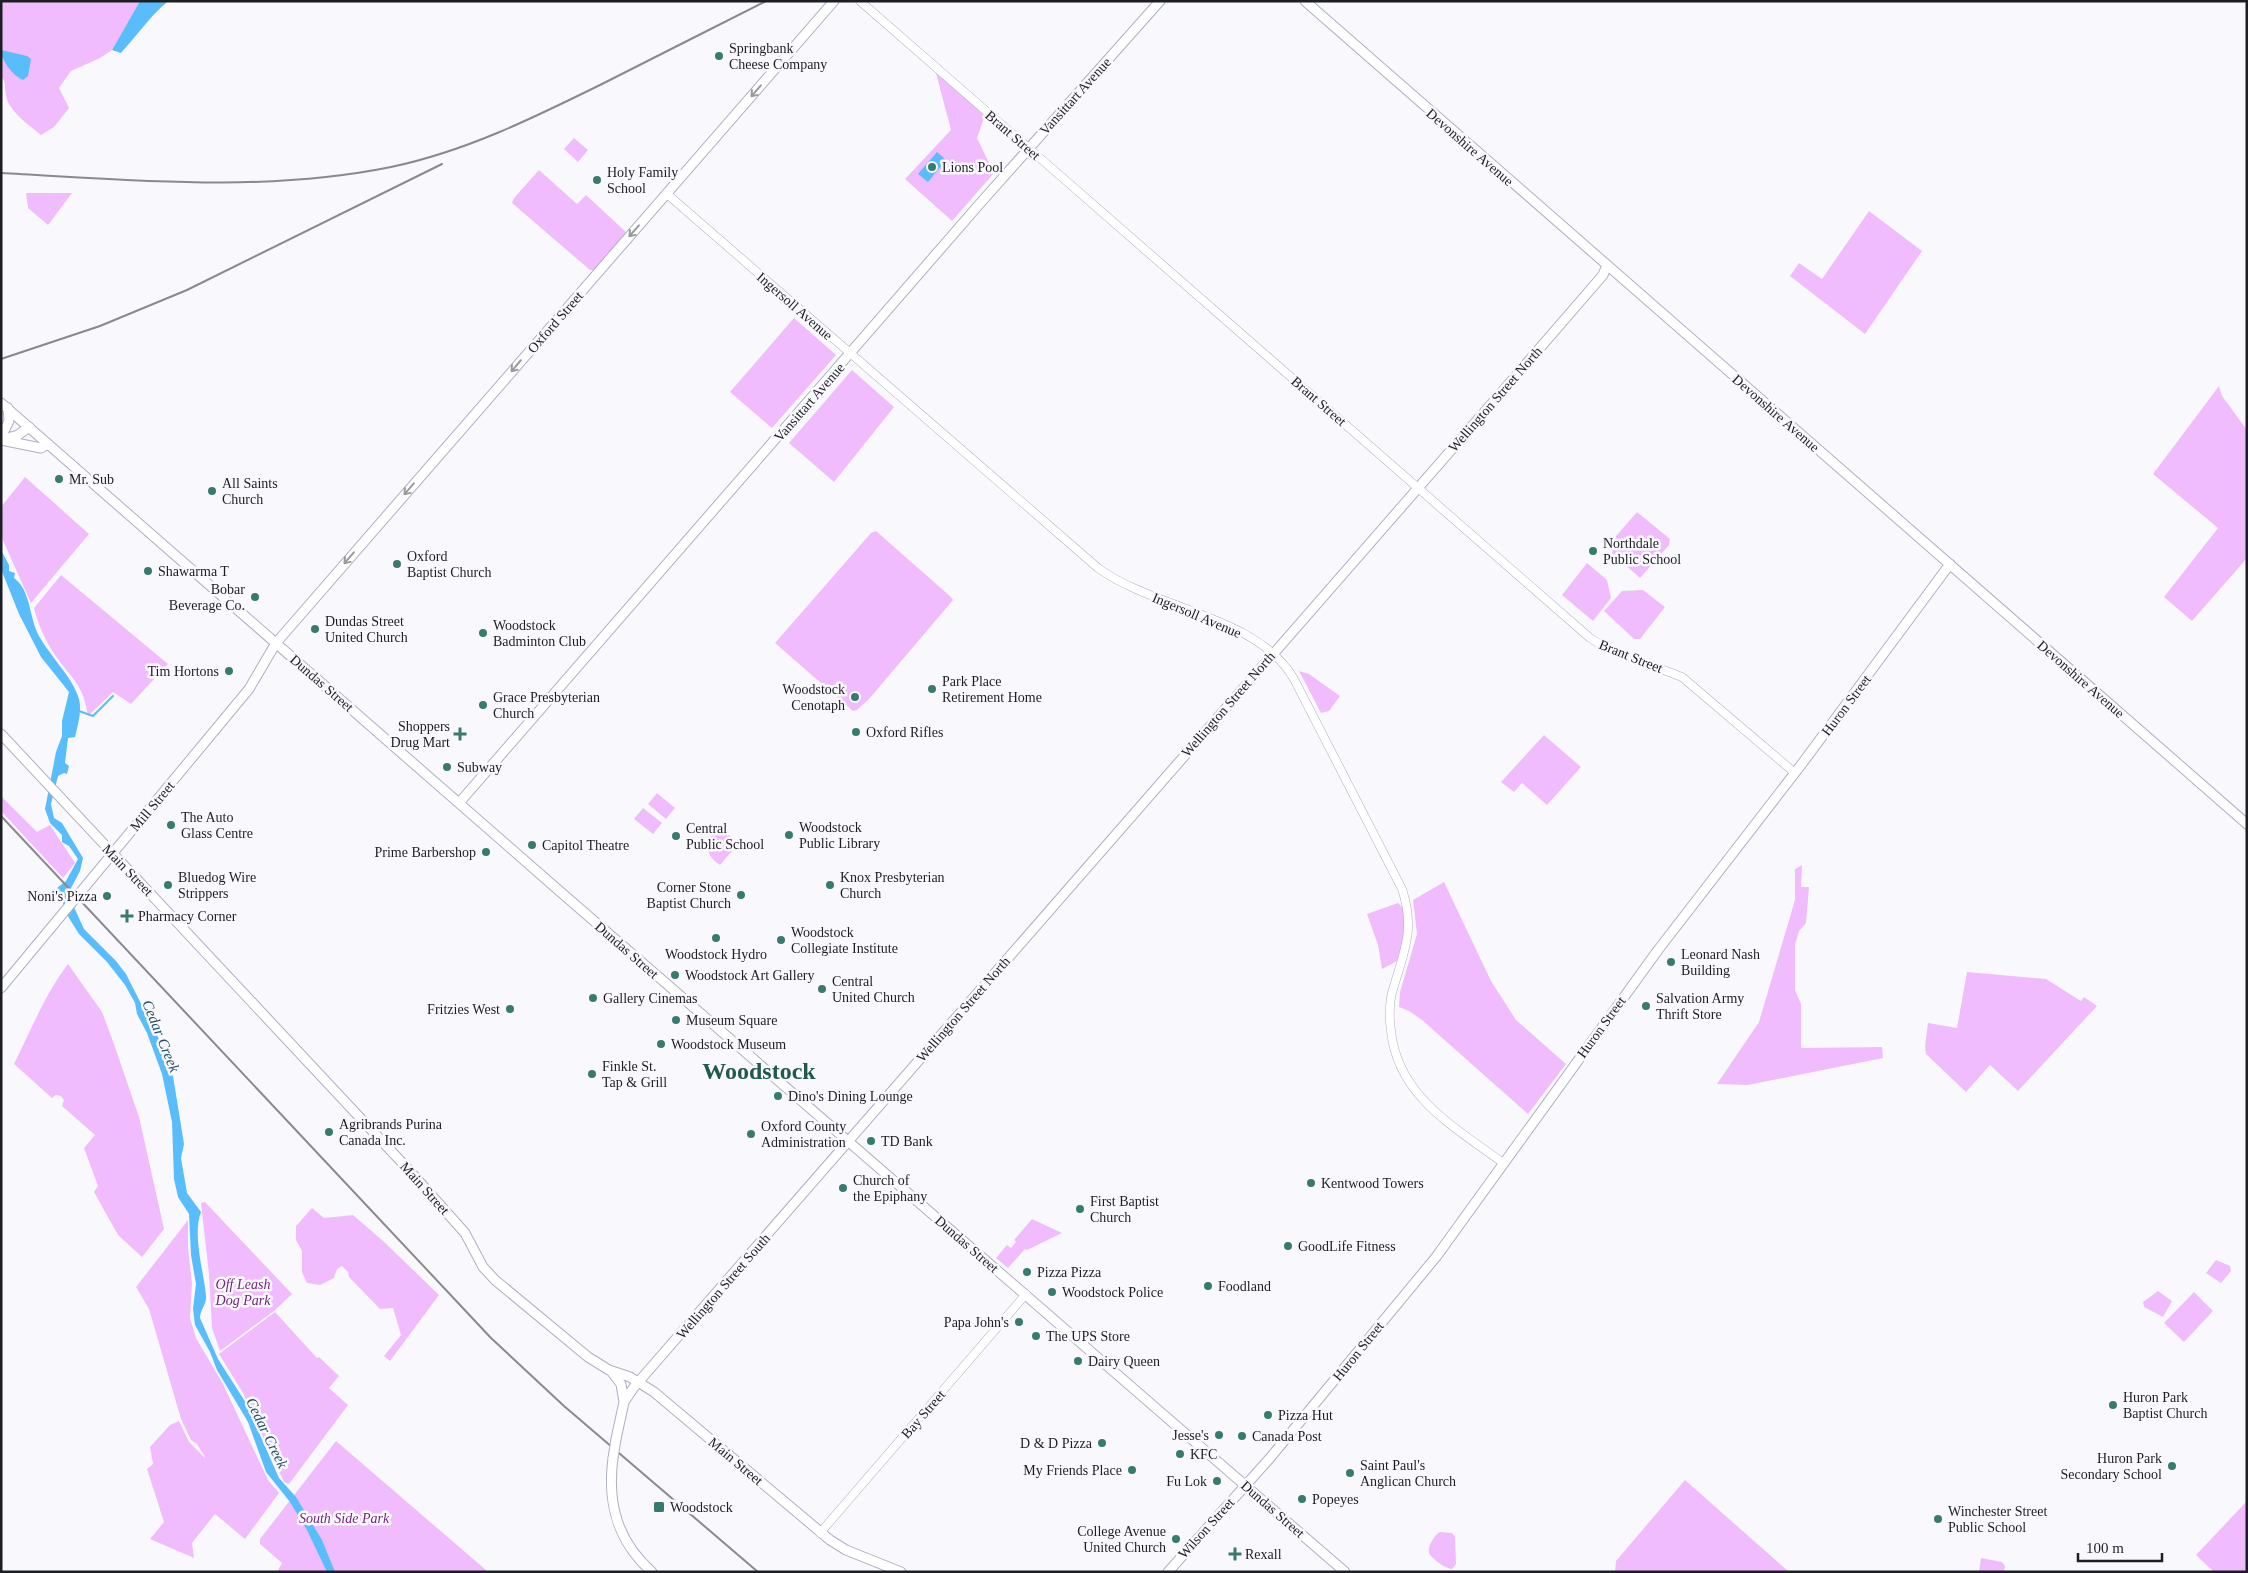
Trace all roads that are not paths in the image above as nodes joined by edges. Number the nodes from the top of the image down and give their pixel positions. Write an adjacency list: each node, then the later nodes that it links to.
1 (834, 1): 6 (main road, Oxford Street, one-way to 6)
2 (860, 1): 5 (street, Brant Street)
3 (1160, 1): 5 (main road, Vansittart Avenue)
4 (1305, 1): 7 (main road, Devonshire Avenue)
5 (1029, 149): 8 (main road, Vansittart Avenue); 13 (street, Brant Street)
6 (666, 194): 8 (street, Ingersoll Avenue); 15 (main road, Oxford Street, one-way to 15)
7 (1606, 265): 13 (main road, Wellington Street North); 14 (main road, Devonshire Avenue)
8 (850, 355): 16 (street, Ingersoll Avenue); 19 (main road, Vansittart Avenue)
9 (4, 406): 10 (main road, Dundas Street); 11 (main road)
10 (29, 427): 11 (main road); 12 (main road, Dundas Street)
11 (1, 439): 12 (main road)
12 (48, 444): 15 (main road, Dundas Street)
13 (1417, 488): 16 (main road, Wellington Street North); 18 (street, Brant Street)
14 (1950, 564): 18 (main road, Huron Street); 20 (main road, Devonshire Avenue)
15 (276, 643): 19 (main road, Dundas Street); 21 (main road, Mill Street)
16 (1273, 652): 23 (main road, Wellington Street North); 24 (street, Ingersoll Avenue)
17 (1, 734): 21 (main road, Main Street)
18 (1795, 773): 24 (main road, Huron Street)
19 (459, 803): 23 (main road, Dundas Street)
20 (2247, 824)
21 (112, 854): 22 (main road, Mill Street); 26 (main road, Main Street)
22 (1, 988)
23 (848, 1141): 25 (main road, Dundas Street); 27 (main road, Wellington Street South)
24 (1503, 1163): 29 (main road, Huron Street)
25 (1026, 1294): 29 (main road, Dundas Street); 30 (street, Bay Street)
26 (609, 1370): 27 (main road, Main Street); 28 (main road)
27 (639, 1382): 28 (main road, Wellington Street South); 30 (main road, Main Street)
28 (624, 1402): 31 (main road, Wellington Street South, bridge)
29 (1245, 1485): 33 (main road, Wilson Street); 34 (main road, Dundas Street)
30 (820, 1533): 32 (main road, Main Street)
31 (652, 1572)
32 (901, 1572)
33 (1168, 1572)
34 (1345, 1572)

